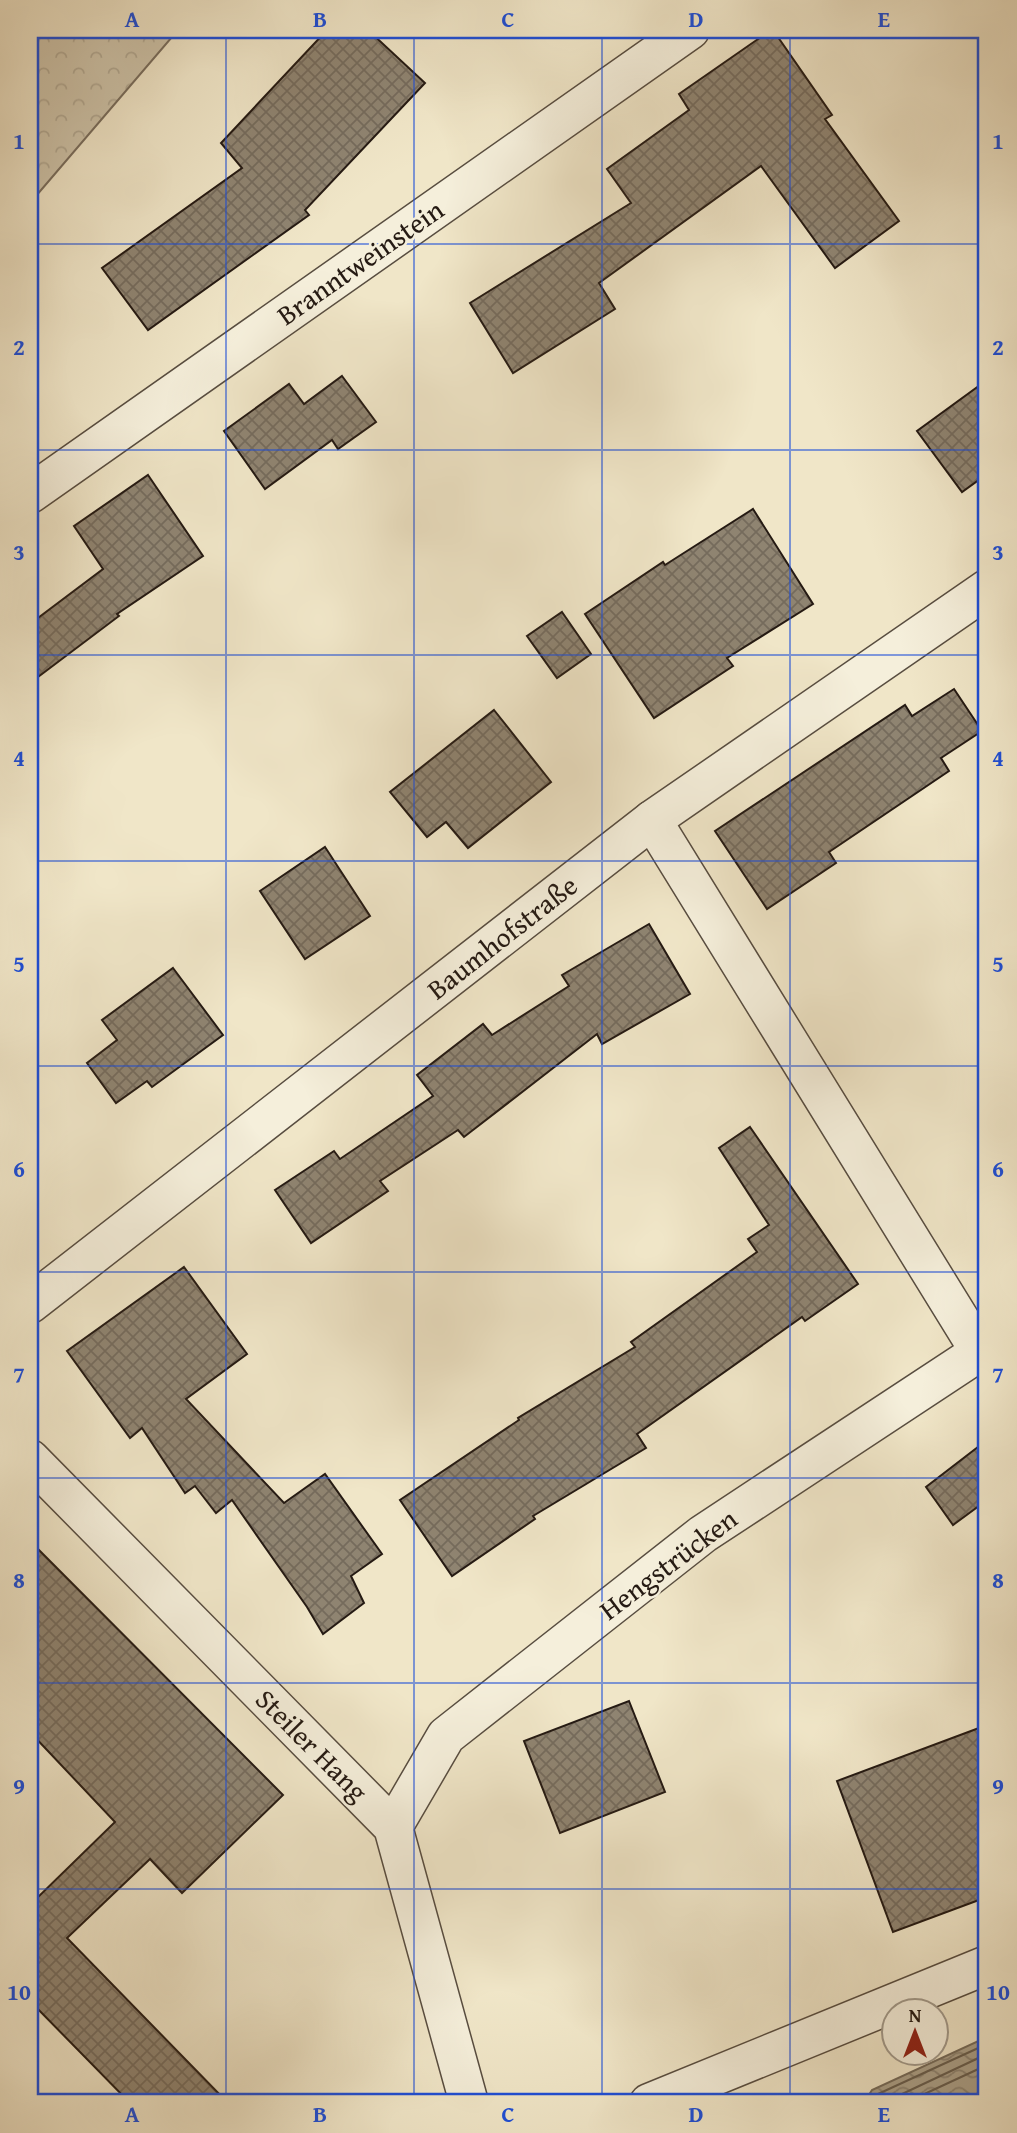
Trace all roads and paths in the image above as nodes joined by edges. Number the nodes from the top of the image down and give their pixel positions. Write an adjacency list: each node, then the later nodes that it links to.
1 (690, 30): 2 (street, Branntweinstein)
2 (30, 494)
3 (987, 589): 4 (street, Baumhofstraße)
4 (652, 820): 5 (street, Baumhofstraße); 6 (street)
5 (30, 1304)
6 (984, 1350): 8 (street, Hengstrücken)
7 (30, 1459): 8 (street, Steiler Hang)
8 (393, 1827): 10 (street, Steiler Hang)
9 (987, 1965): 11 (street)
10 (469, 2103)
11 (649, 2103)

